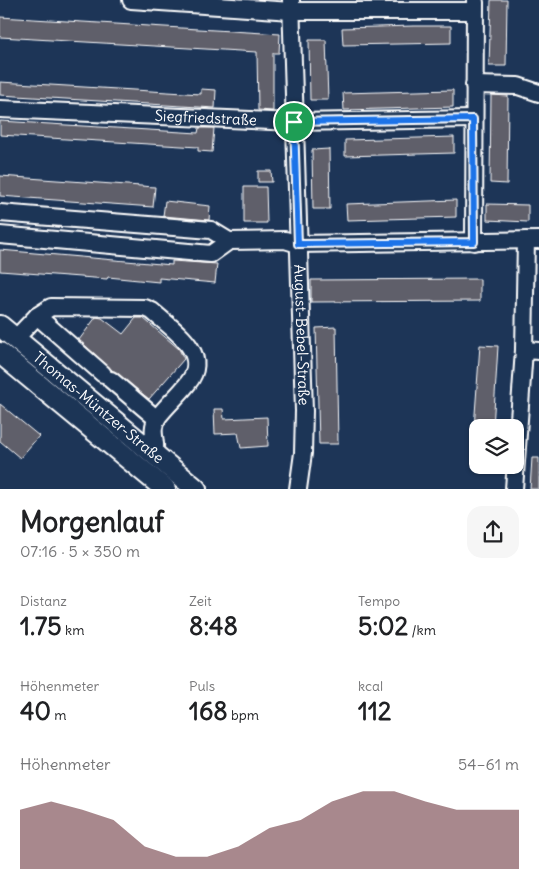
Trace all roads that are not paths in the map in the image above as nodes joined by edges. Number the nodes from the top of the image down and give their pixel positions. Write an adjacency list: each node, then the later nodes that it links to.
1 (131, 0): 2 (street)
2 (291, 5): 3 (street); 8 (street, August-Bebel-Straße)
3 (474, 6): 4 (street)
4 (474, 85): 5 (street); 7 (street)
5 (539, 93)
6 (0, 109): 8 (street, Siegfriedstraße)
7 (473, 119): 8 (street, Siegfriedstraße); 13 (street)
8 (294, 122): 14 (street, August-Bebel-Straße)
9 (0, 213): 12 (street)
10 (0, 234): 12 (street)
11 (533, 240): 13 (street); 17 (street)
12 (228, 241): 14 (street)
13 (474, 242): 14 (street)
14 (298, 244): 23 (street, August-Bebel-Straße)
15 (38, 316): 16 (street); 19 (street); 19 (street)
16 (7, 333): 20 (main road, Thomas-Müntzer-Straße)
17 (531, 350): 24 (street)
18 (0, 353): 21 (main road, Thomas-Müntzer-Straße)
19 (157, 419): 20 (street)
20 (154, 454): 22 (main road, Thomas-Müntzer-Straße)
21 (165, 489)
22 (196, 489)
23 (298, 489)
24 (514, 489)

